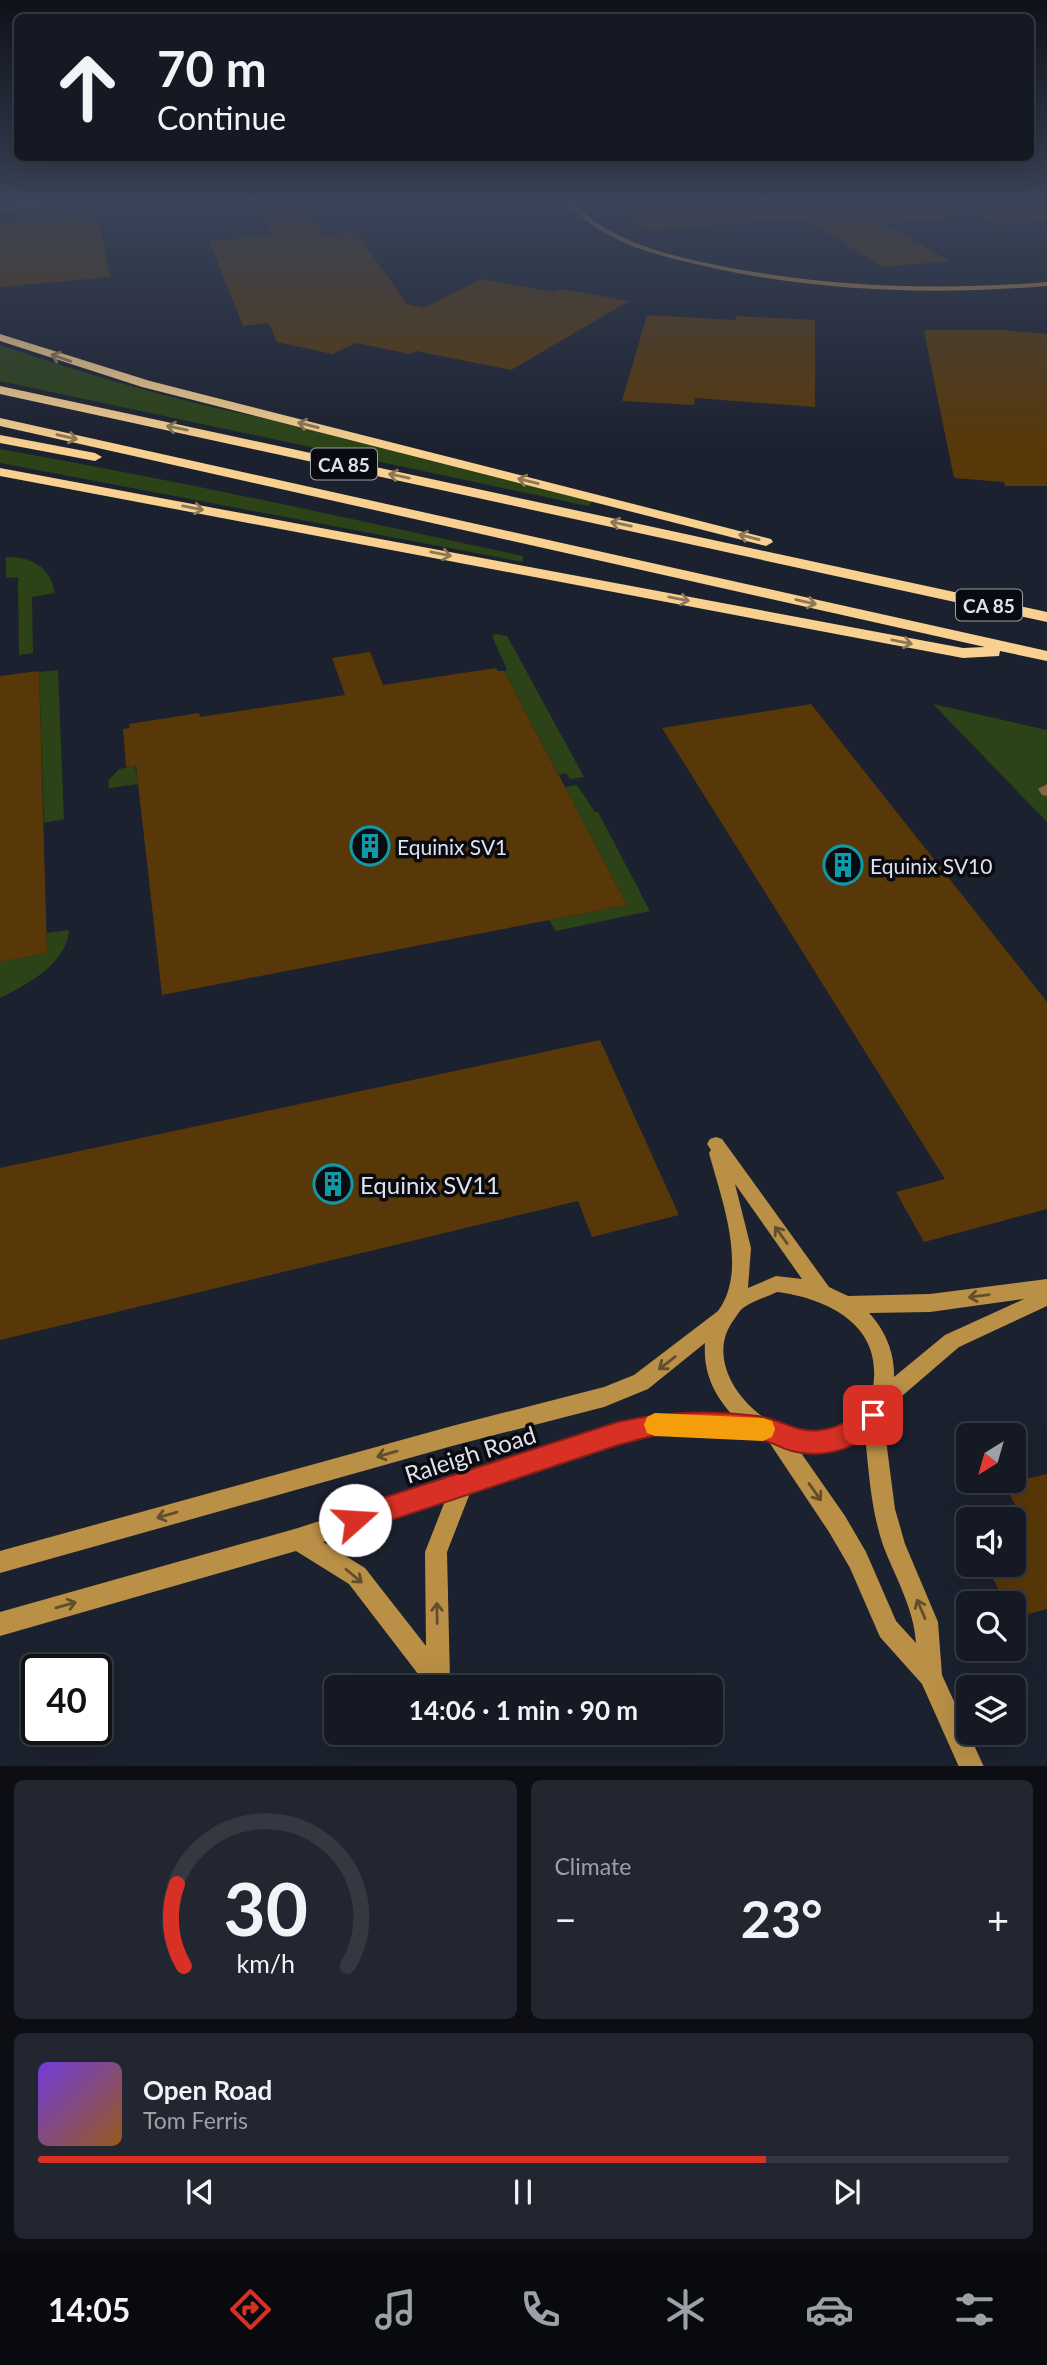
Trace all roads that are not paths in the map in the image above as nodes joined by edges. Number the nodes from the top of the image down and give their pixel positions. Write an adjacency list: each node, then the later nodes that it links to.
1 (843, 283): 2 (street)
2 (1047, 284)
3 (0, 337): 9 (highway, one-way to 3)
4 (0, 390): 9 (highway, CA 85, one-way to 4)
5 (0, 422): 7 (highway, CA 85, one-way to 7)
6 (0, 439): 7 (highway)
7 (201, 467): 11 (highway, CA 85, one-way to 11)
8 (0, 472): 11 (highway, one-way to 11)
9 (931, 592): 10 (highway, CA 85)
10 (1047, 617)
11 (1023, 651): 12 (highway, CA 85)
12 (1047, 656)
13 (1047, 1287): 17 (street, one-way to 17)
14 (821, 1290): 16 (street); 16 (street, one-way to 16); 17 (street)
15 (1047, 1297): 19 (street)
16 (737, 1299): 18 (street)
17 (848, 1306): 19 (street)
18 (720, 1319): 20 (street); 23 (street, Raleigh Road, one-way to 23)
19 (877, 1408): 20 (street); 25 (street, one-way to 19)
20 (768, 1432): 21 (street, Raleigh Road); 25 (street, one-way to 25)
21 (463, 1483): 22 (street, Raleigh Road); 22 (street, one-way to 21)
22 (298, 1539): 24 (street, Raleigh Road, one-way to 22)
23 (0, 1562)
24 (0, 1624)
25 (930, 1676): 26 (street)
26 (972, 1766)

